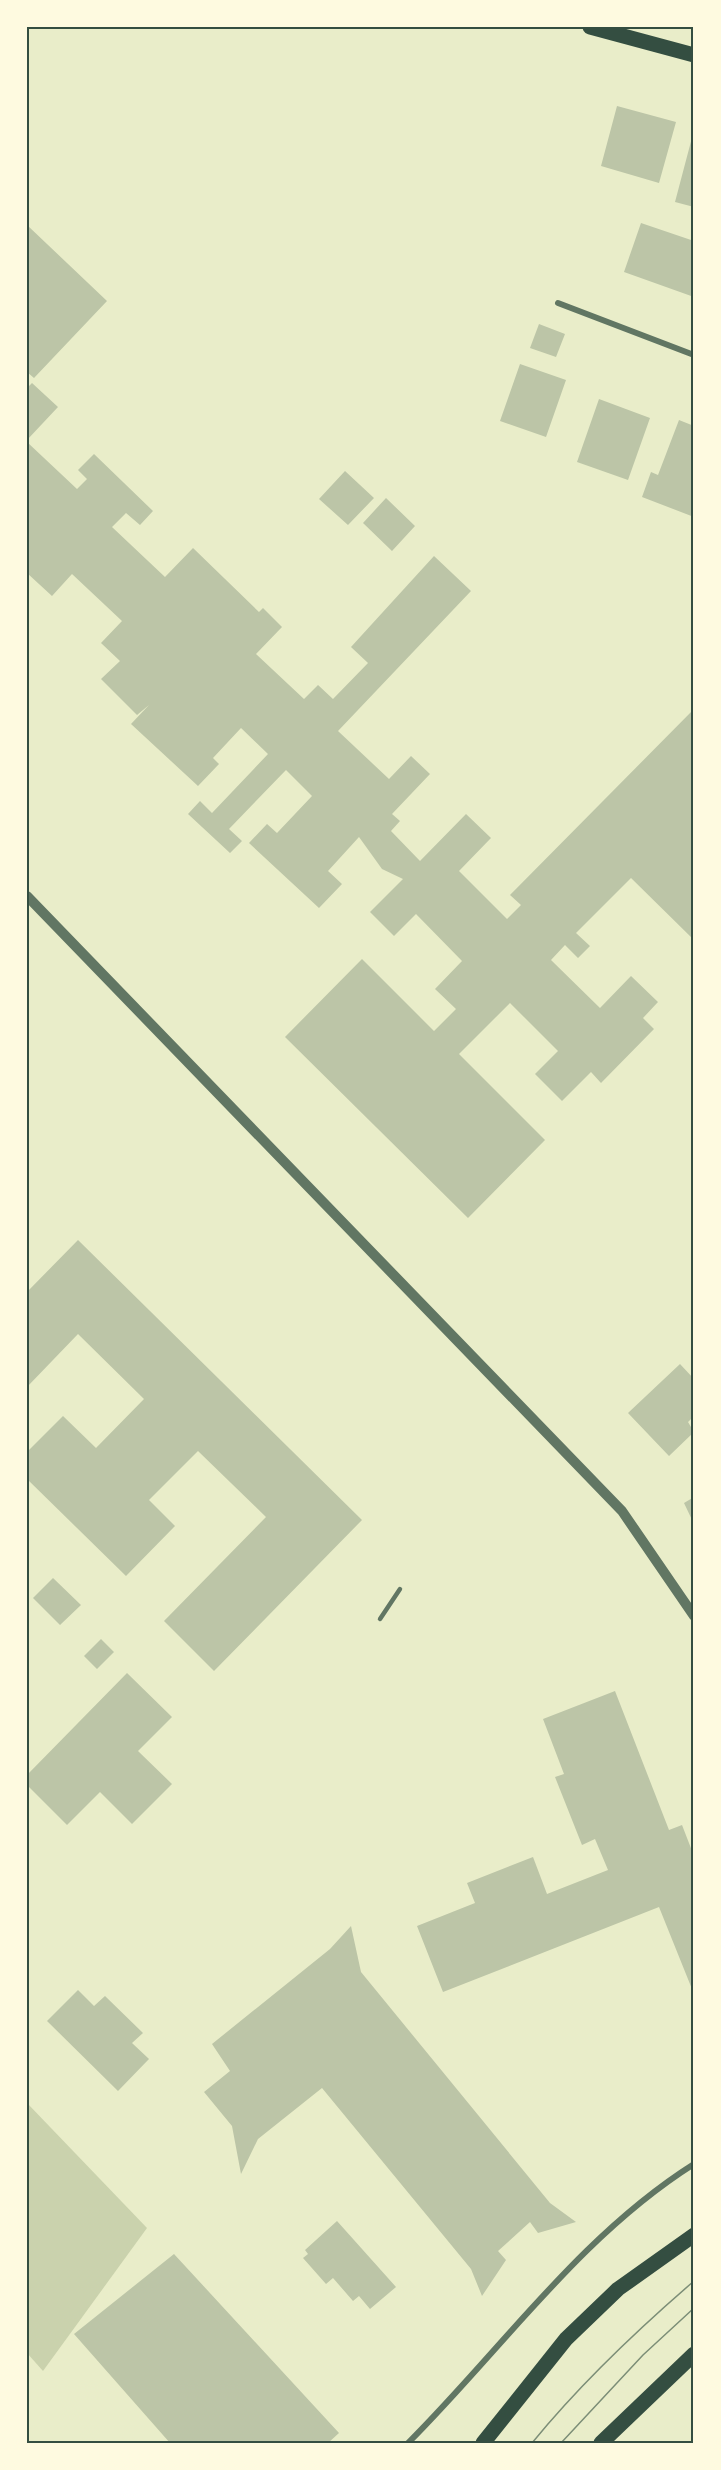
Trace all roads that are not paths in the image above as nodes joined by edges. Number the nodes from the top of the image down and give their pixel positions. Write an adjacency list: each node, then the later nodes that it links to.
1 (590, 27): 2 (main road)
2 (694, 55)
3 (558, 303): 4 (street)
4 (694, 355)
5 (27, 896): 7 (street)
6 (400, 1589): 8 (lane)
7 (694, 1615)
8 (380, 1618)
9 (694, 2164): 12 (street)
10 (694, 2235): 13 (main road)
11 (694, 2354): 14 (main road)
12 (408, 2443)
13 (483, 2443)
14 (601, 2443)

